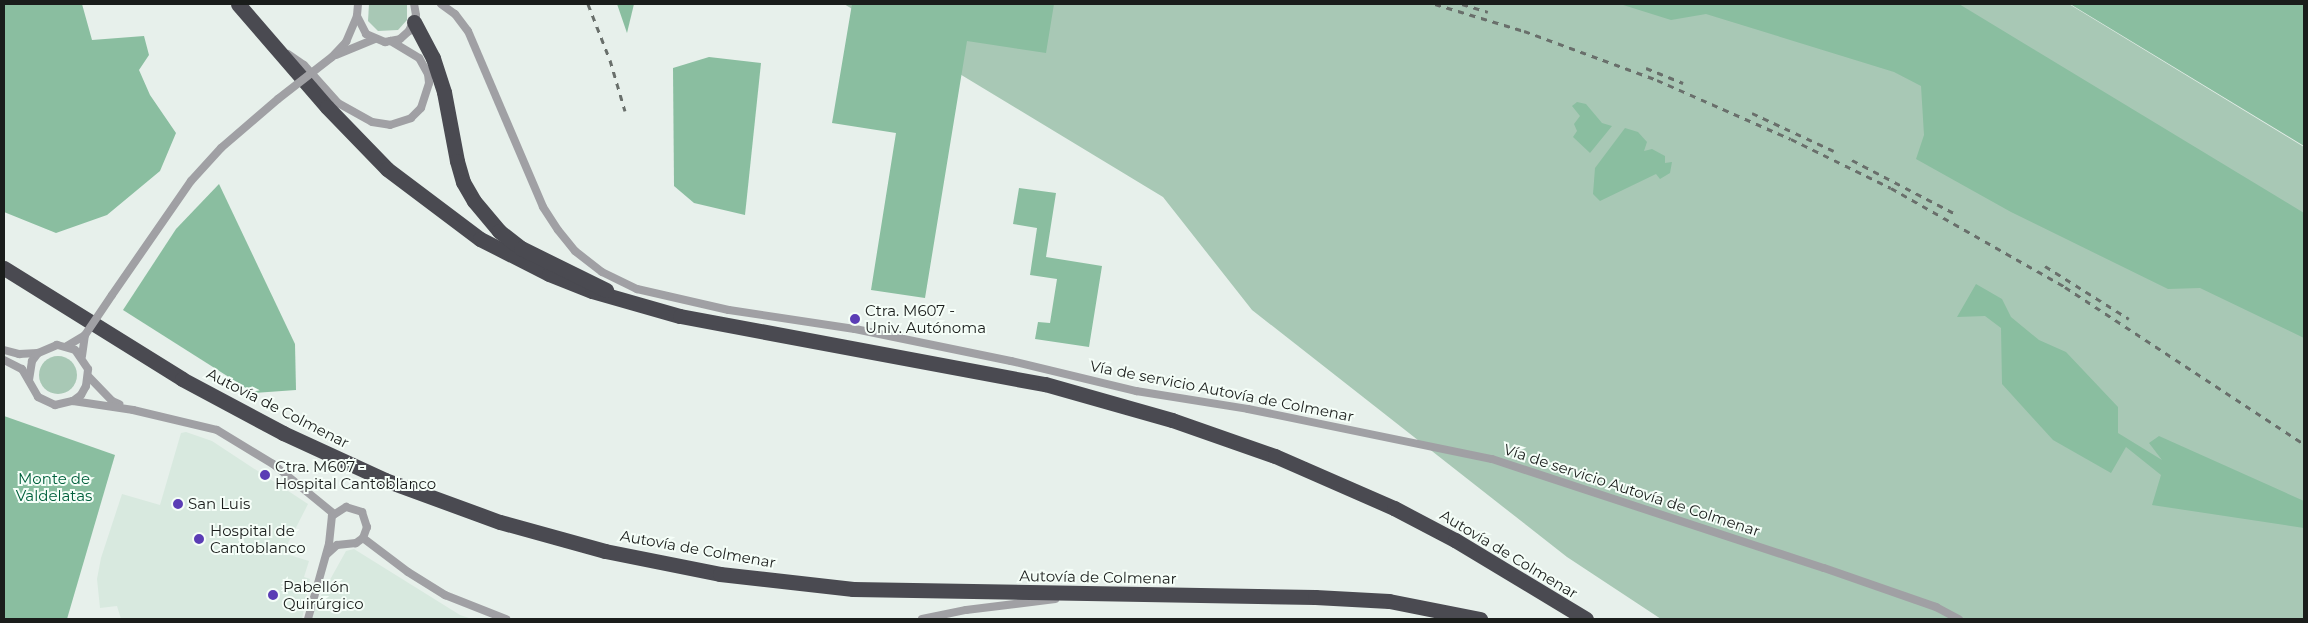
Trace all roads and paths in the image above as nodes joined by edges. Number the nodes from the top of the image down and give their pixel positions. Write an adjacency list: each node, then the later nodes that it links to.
1 (238, 4): 9 (highway, Autovía de Colmenar)
2 (358, 4): 5 (street)
3 (414, 4): 6 (street)
4 (441, 4): 34 (street, Vía de servicio Autovía de Colmenar)
5 (357, 16): 7 (street); 10 (street)
6 (414, 22): 8 (street); 12 (highway)
7 (375, 39): 8 (street); 10 (street)
8 (391, 41): 9 (street)
9 (273, 44): 12 (highway, Autovía de Colmenar)
10 (332, 57): 13 (street, bridge)
11 (4, 268): 28 (highway, Autovía de Colmenar)
12 (620, 299): 33 (highway, Autovía de Colmenar)
13 (85, 335): 14 (street); 17 (street)
14 (67, 346): 16 (street); 17 (street)
15 (4, 350): 16 (street)
16 (38, 353): 20 (street)
17 (82, 356): 19 (street)
18 (4, 360): 20 (street)
19 (89, 377): 21 (street); 22 (street)
20 (29, 380): 21 (street)
21 (74, 401): 22 (street)
22 (133, 410): 23 (street)
23 (334, 514): 24 (street); 25 (street)
24 (330, 529): 26 (street); 27 (street)
25 (363, 538): 26 (street); 30 (street)
26 (343, 544): 27 (street)
27 (327, 554): 29 (street)
28 (1077, 595): 31 (street); 32 (highway, Autovía de Colmenar)
29 (308, 619)
30 (506, 619)
31 (922, 619)
32 (1480, 619)
33 (1586, 619)
34 (1959, 619)

